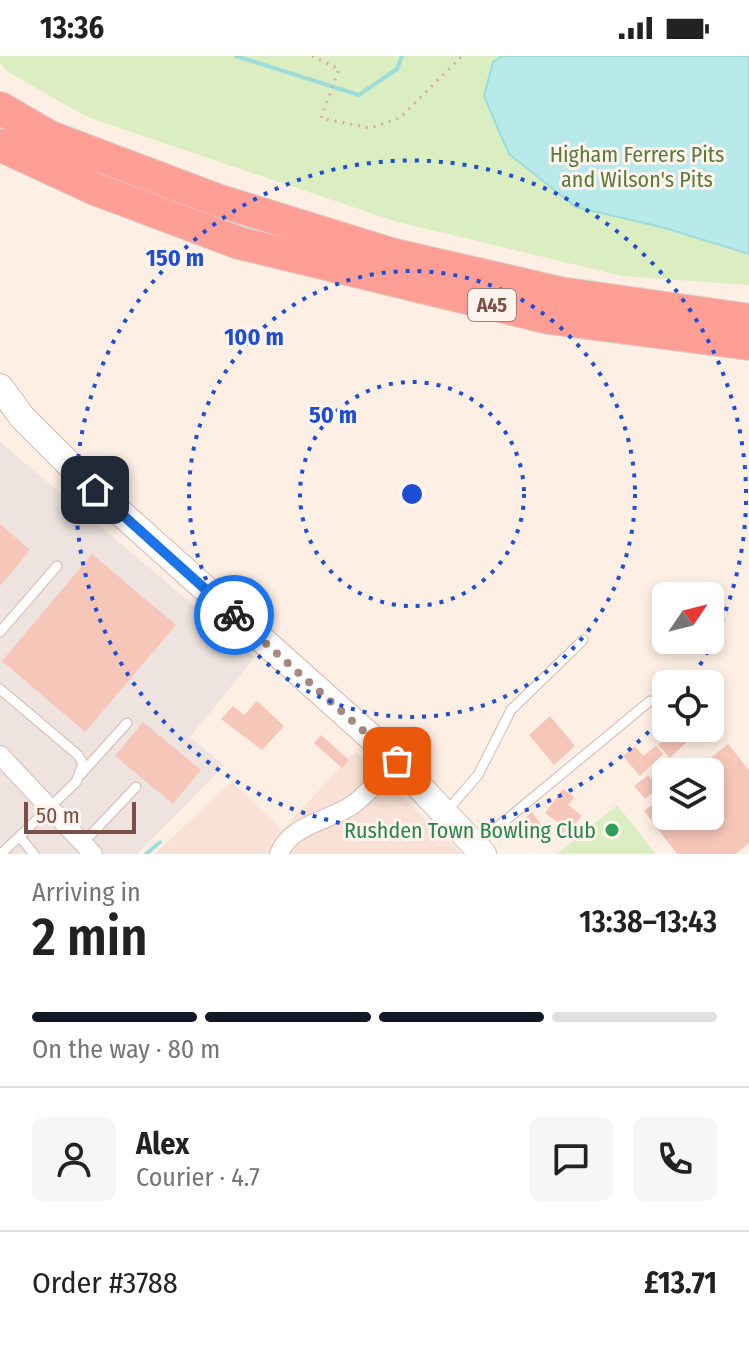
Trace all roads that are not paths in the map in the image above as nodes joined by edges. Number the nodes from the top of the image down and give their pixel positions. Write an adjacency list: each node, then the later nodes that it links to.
1 (0, 108): 3 (highway, A45)
2 (0, 145): 4 (highway, A45)
3 (749, 320)
4 (749, 344)
5 (3, 394): 13 (main road)
6 (57, 566): 7 (lane)
7 (0, 632)
8 (583, 640): 17 (lane)
9 (0, 689): 14 (lane)
10 (650, 701): 20 (lane)
11 (127, 723): 14 (lane)
12 (0, 755): 16 (street)
13 (397, 761): 17 (main road); 23 (street)
14 (81, 774): 16 (lane)
15 (136, 787): 19 (lane)
16 (49, 808): 18 (lane); 19 (street)
17 (446, 812): 20 (main road)
18 (20, 837): 21 (lane); 22 (lane)
19 (88, 849)
20 (479, 849)
21 (1, 854)
22 (34, 854)
23 (279, 854)

